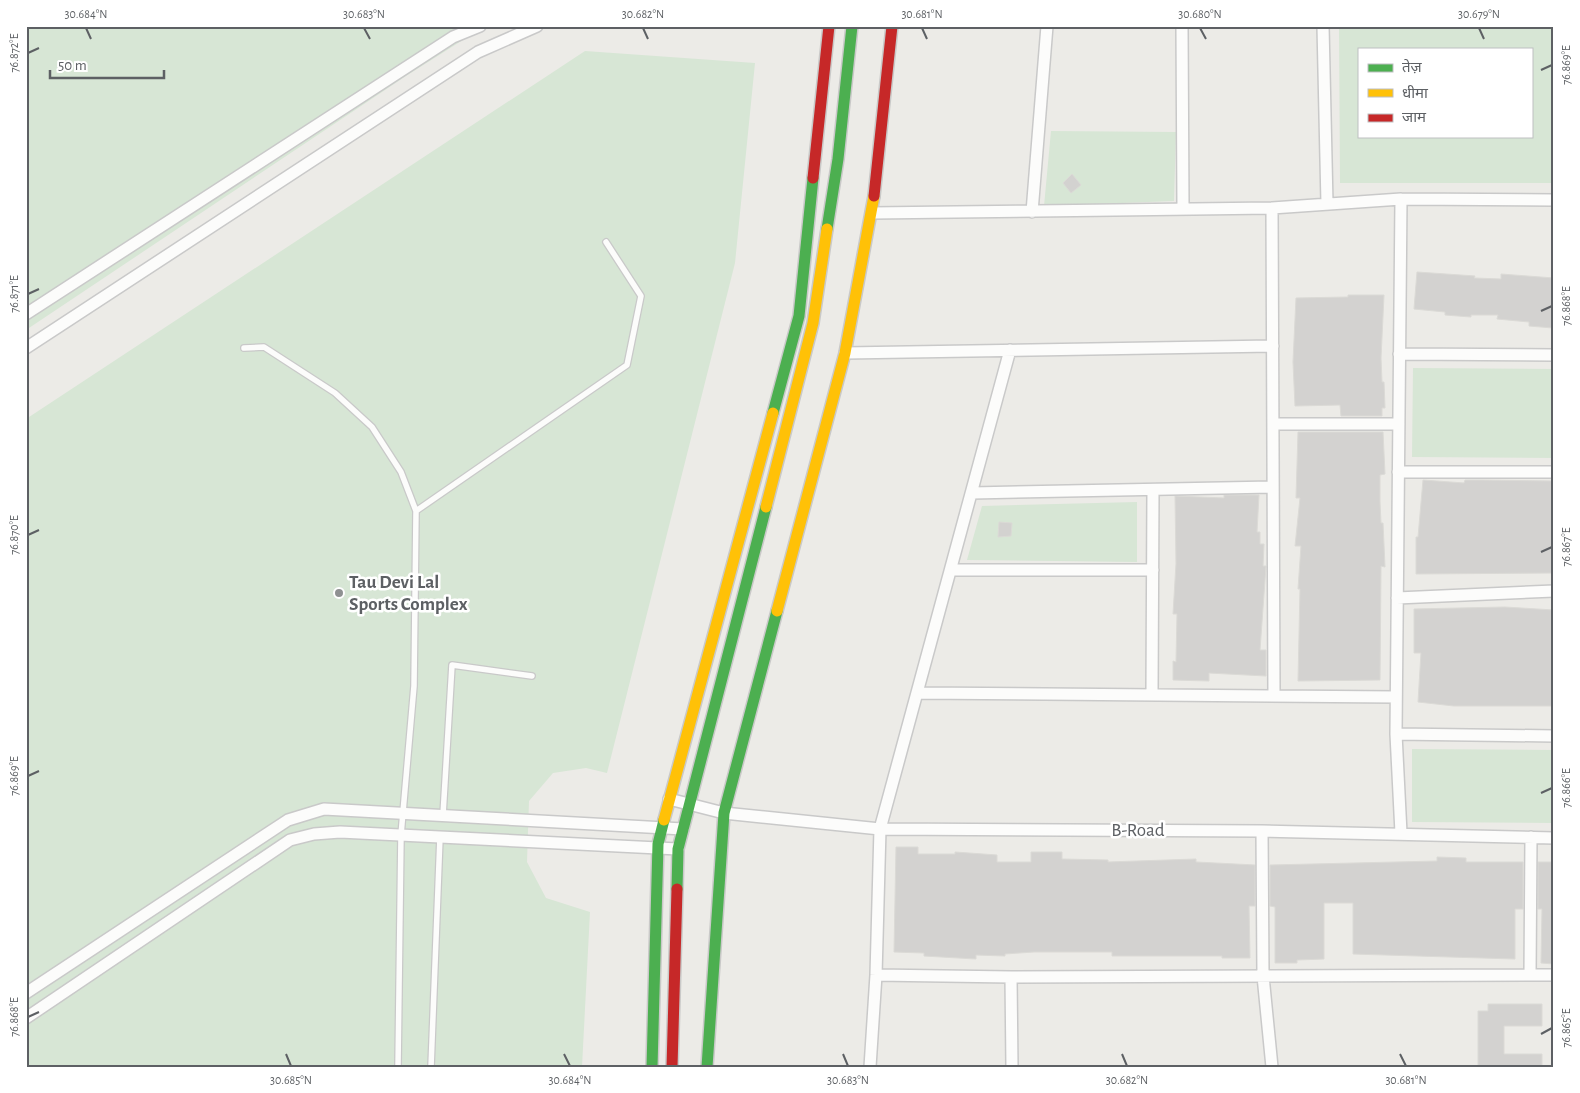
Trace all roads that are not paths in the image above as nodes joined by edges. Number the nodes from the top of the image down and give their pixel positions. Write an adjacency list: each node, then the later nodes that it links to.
1 (480, 26): 17 (street)
2 (538, 26): 19 (street)
3 (829, 26): 44 (street)
4 (852, 26): 45 (street)
5 (892, 26): 15 (street)
6 (1047, 26): 14 (street)
7 (1182, 26): 12 (street)
8 (1323, 26): 11 (street)
9 (1401, 199): 10 (street); 11 (street); 23 (street)
10 (1554, 200)
11 (1327, 204): 13 (street)
12 (1183, 208): 13 (street); 14 (street)
13 (1272, 208): 18 (street)
14 (1032, 212): 15 (street)
15 (872, 213): 22 (street)
16 (606, 242): 32 (lane)
17 (26, 314)
18 (1274, 346): 21 (street); 25 (street)
19 (26, 348)
20 (244, 348): 32 (lane)
21 (1010, 350): 22 (street); 31 (street)
22 (845, 353): 47 (street)
23 (1399, 354): 24 (street); 26 (street)
24 (1554, 355)
25 (1273, 424): 26 (street); 29 (street)
26 (1398, 424): 27 (street)
27 (1398, 472): 28 (street); 36 (street)
28 (1554, 472)
29 (1273, 487): 30 (street); 40 (street)
30 (1153, 490): 31 (street); 34 (street)
31 (972, 493): 33 (street)
32 (416, 511): 46 (lane)
33 (951, 570): 34 (street); 38 (street)
34 (1153, 570): 39 (street)
35 (1554, 592): 36 (street)
36 (1397, 598): 41 (street)
37 (532, 676): 48 (lane)
38 (917, 693): 39 (street); 51 (street)
39 (1152, 695): 40 (street)
40 (1274, 696): 41 (street)
41 (1396, 697): 42 (street)
42 (1396, 734): 43 (street); 53 (street)
43 (1554, 736)
44 (669, 799): 45 (street, B-Road); 49 (street)
45 (689, 804): 47 (street, B-Road); 50 (street)
46 (403, 813): 48 (street); 54 (lane); 65 (street)
47 (724, 813): 51 (street, B-Road); 71 (street)
48 (443, 815): 49 (street); 55 (street)
49 (662, 828): 50 (street); 58 (street)
50 (683, 829): 59 (street)
51 (880, 829): 52 (street, B-Road); 60 (street)
52 (1262, 830): 53 (street, B-Road); 63 (street)
53 (1400, 833): 56 (street, B-Road)
54 (401, 835): 55 (street); 66 (street); 67 (lane)
55 (440, 837): 58 (street); 68 (lane)
56 (1531, 837): 57 (street, B-Road); 61 (street)
57 (1554, 838)
58 (657, 848): 59 (street); 69 (street)
59 (678, 849): 70 (street)
60 (876, 975): 64 (street); 72 (street)
61 (1530, 975): 62 (street); 63 (street)
62 (1554, 975)
63 (1263, 976): 64 (street); 74 (street)
64 (1011, 977): 73 (street)
65 (26, 993)
66 (26, 1018)
67 (398, 1067)
68 (431, 1067)
69 (652, 1067)
70 (672, 1067)
71 (707, 1067)
72 (870, 1067)
73 (1012, 1067)
74 (1272, 1067)

